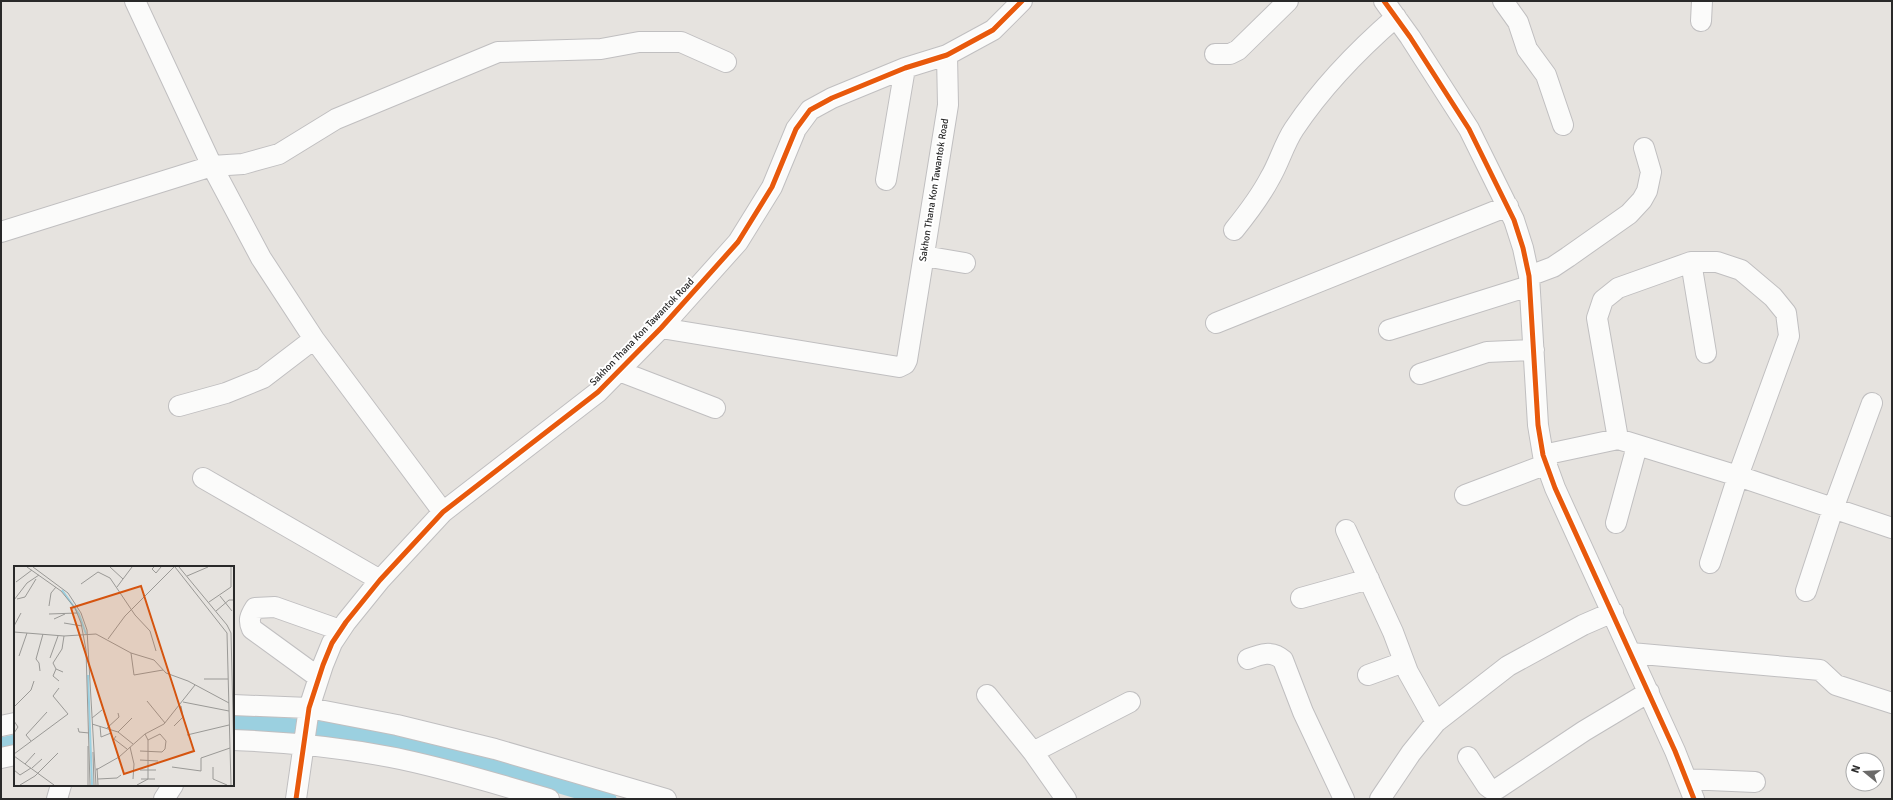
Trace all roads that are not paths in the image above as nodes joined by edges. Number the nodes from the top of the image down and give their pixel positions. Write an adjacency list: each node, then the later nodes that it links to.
1 (135, 1): 15 (street)
2 (1022, 1): 10 (street, Sakhon Thana Kon Tawantok Road)
3 (1288, 1): 9 (street)
4 (1384, 1): 7 (street)
5 (1503, 1): 13 (street)
6 (1702, 1): 8 (street)
7 (1396, 17): 17 (street); 18 (street)
8 (1700, 21)
9 (1215, 54)
10 (947, 55): 12 (street, Sakhon Thana Kon Tawantok Road); 20 (street, Sakhon Thana Kon Tawantok Road)
11 (726, 62): 15 (street)
12 (904, 68): 16 (street); 25 (street, Sakhon Thana Kon Tawantok Road)
13 (1563, 125)
14 (1644, 148): 23 (street)
15 (212, 166): 19 (street); 27 (street)
16 (886, 180)
17 (1508, 206): 23 (street); 24 (street)
18 (1234, 230)
19 (1, 232)
20 (924, 256): 22 (street); 25 (street, Sakhon Thana Kon Tawantok Road)
21 (1691, 262): 29 (street); 35 (street); 38 (street)
22 (965, 263)
23 (1529, 281): 26 (street); 28 (street)
24 (1216, 323)
25 (661, 328): 30 (street, Sakhon Thana Kon Tawantok Road)
26 (1389, 330)
27 (314, 339): 33 (street); 42 (street)
28 (1534, 350): 31 (street); 37 (street)
29 (1706, 354)
30 (619, 371): 34 (street); 42 (street, Sakhon Thana Kon Tawantok Road)
31 (1420, 374)
32 (1872, 403): 41 (street)
33 (179, 406)
34 (715, 408)
35 (1618, 439): 36 (street); 37 (street)
36 (1637, 446): 38 (street); 43 (street)
37 (1545, 459): 40 (street); 51 (street)
38 (1738, 476): 41 (street); 46 (street)
39 (203, 478): 48 (street)
40 (1465, 495)
41 (1833, 509): 44 (street); 49 (street)
42 (443, 512): 48 (street, Sakhon Thana Kon Tawantok Road)
43 (1616, 523)
44 (1892, 528)
45 (1346, 530): 47 (street)
46 (1710, 562)
47 (1369, 579): 50 (street); 55 (street)
48 (380, 580): 52 (street, Sakhon Thana Kon Tawantok Road)
49 (1806, 591)
50 (1301, 598)
51 (1613, 612): 53 (street); 64 (street)
52 (340, 630): 57 (street, Sakhon Thana Kon Tawantok Road); 57 (street)
53 (1631, 653): 58 (street); 61 (street)
54 (1248, 659): 83 (street)
55 (1404, 662): 56 (street); 64 (street)
56 (1368, 676)
57 (318, 677): 63 (street, Sakhon Thana Kon Tawantok Road)
58 (1649, 692): 71 (street); 73 (street)
59 (987, 695): 69 (street)
60 (1130, 702): 69 (street)
61 (1892, 703)
62 (234, 705): 63 (street)
63 (308, 710): 68 (street, Sakhon Thana Kon Tawantok Road); 81 (street)
64 (1436, 722): 84 (street)
65 (14, 723): 66 (street)
66 (1, 726)
67 (234, 740): 68 (street)
68 (304, 742): 79 (street, Sakhon Thana Kon Tawantok Road); 80 (street)
69 (1033, 752): 82 (street)
70 (14, 756): 72 (street)
71 (1468, 756)
72 (1, 758)
73 (1686, 779): 74 (street); 85 (street)
74 (1755, 782)
75 (61, 786): 77 (street)
76 (172, 786): 78 (street)
77 (57, 799)
78 (164, 799)
79 (296, 799)
80 (549, 799)
81 (666, 799)
82 (1066, 799)
83 (1344, 799)
84 (1380, 799)
85 (1694, 799)

